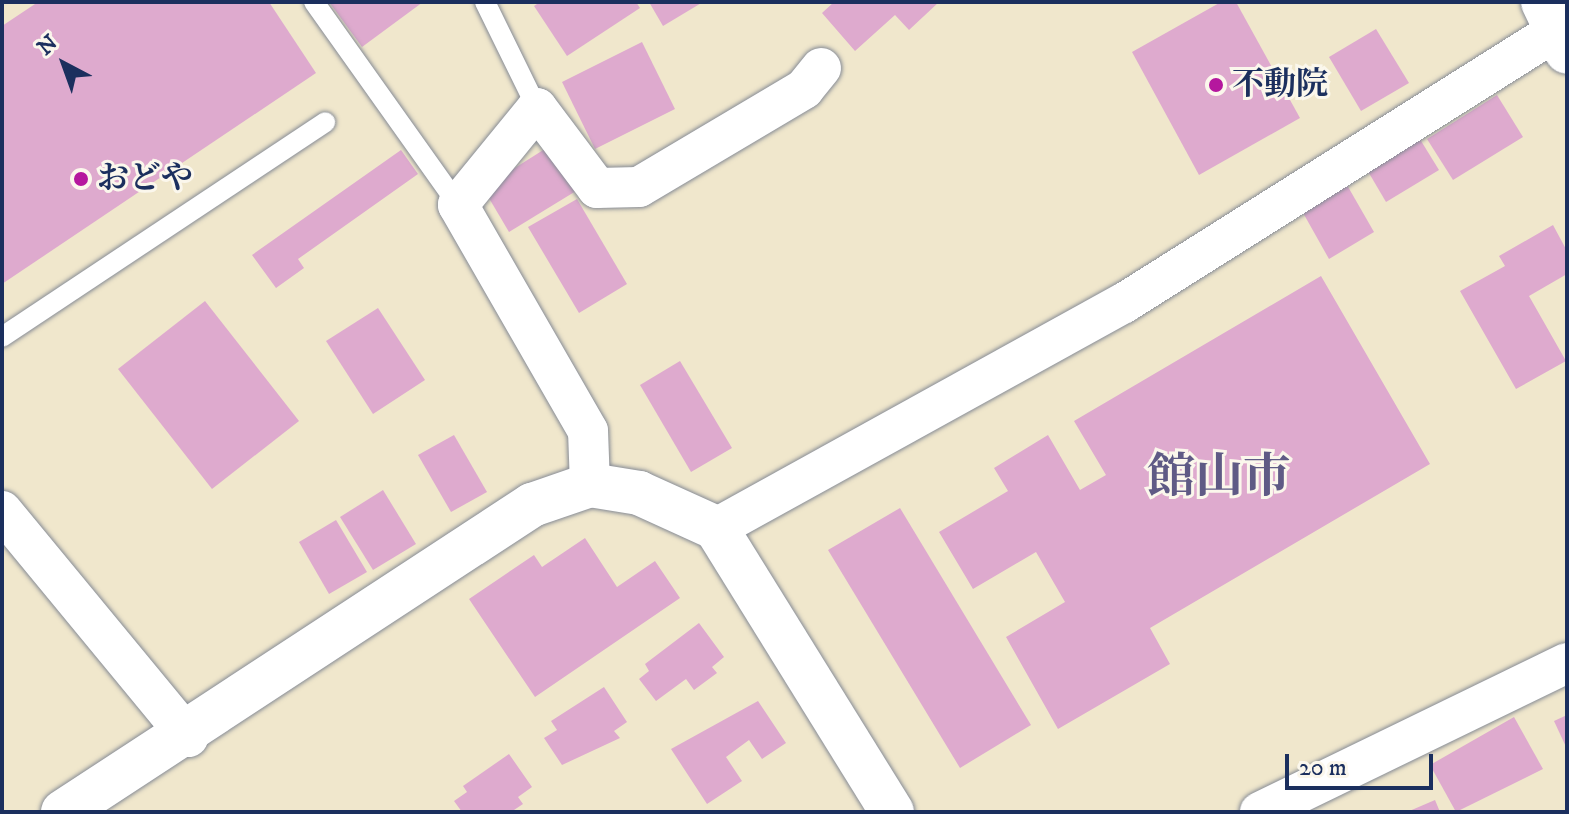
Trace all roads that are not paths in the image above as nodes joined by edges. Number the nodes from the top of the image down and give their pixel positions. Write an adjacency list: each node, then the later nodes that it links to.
1 (314, 2): 7 (lane)
2 (485, 2): 5 (lane)
3 (1555, 28): 11 (street)
4 (821, 68): 5 (street)
5 (537, 108): 7 (street)
6 (325, 122): 8 (lane)
7 (458, 205): 9 (street)
8 (2, 337)
9 (590, 485): 11 (street); 13 (street)
10 (2, 511): 13 (street)
11 (716, 528): 15 (street)
12 (1567, 663): 16 (street)
13 (188, 737): 14 (street)
14 (63, 812)
15 (892, 812)
16 (1260, 812)

